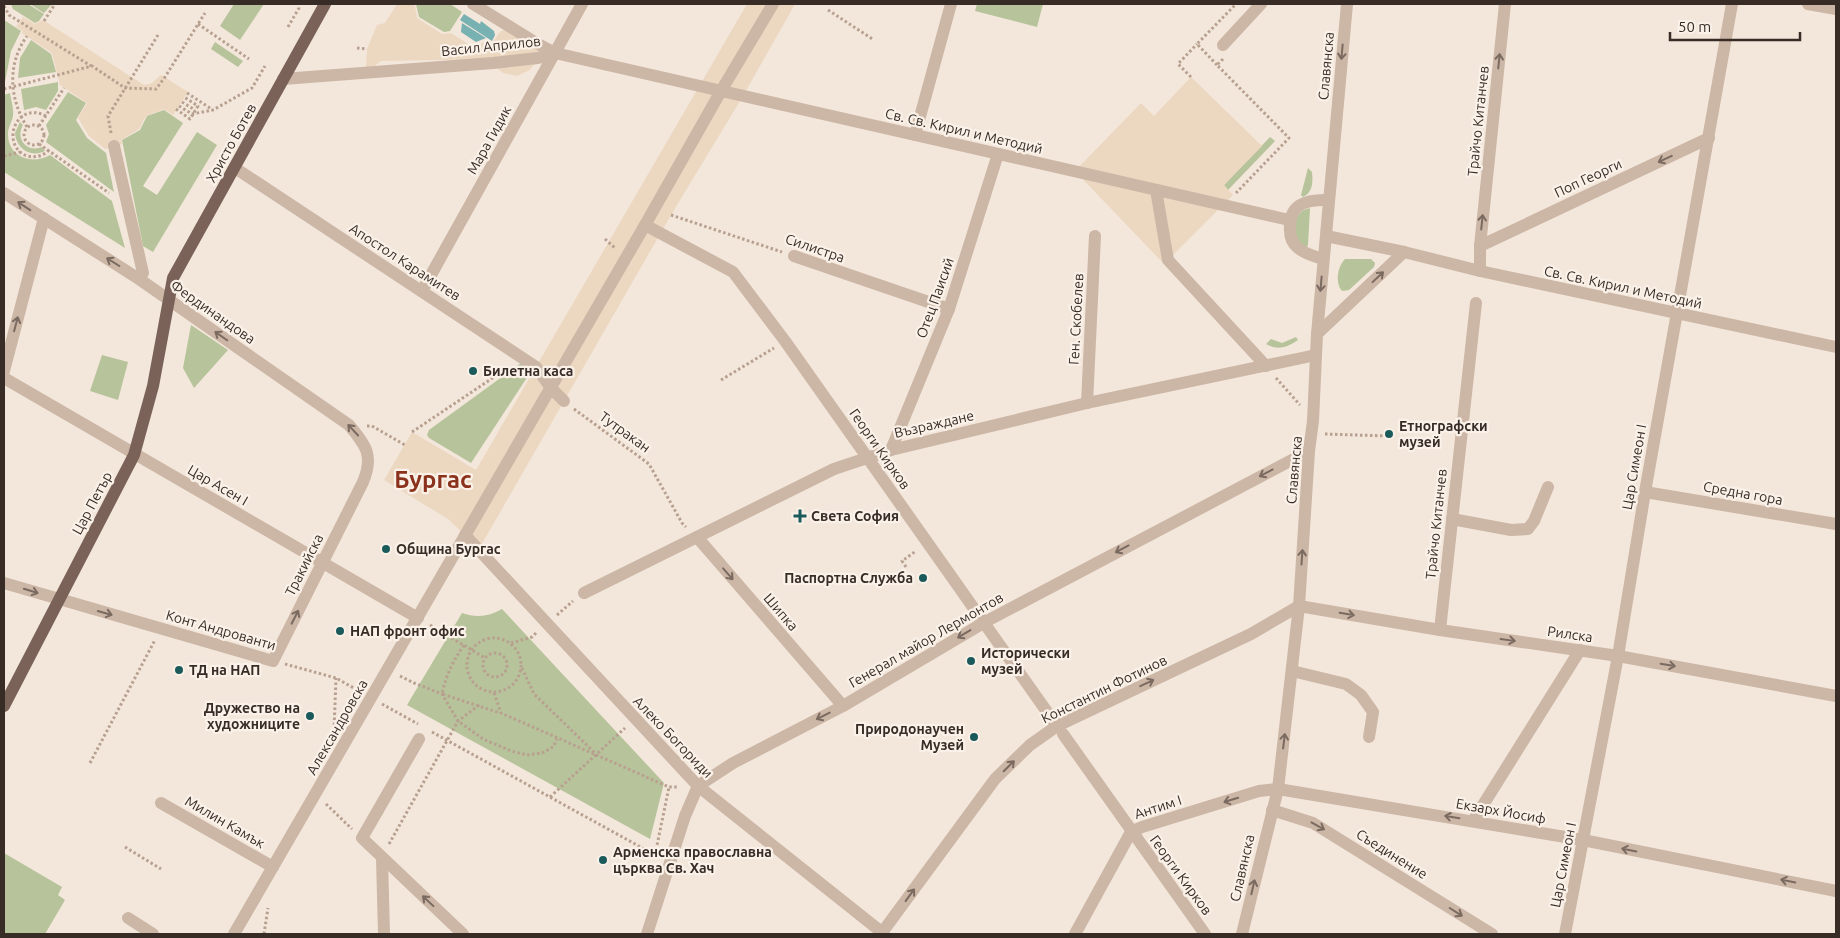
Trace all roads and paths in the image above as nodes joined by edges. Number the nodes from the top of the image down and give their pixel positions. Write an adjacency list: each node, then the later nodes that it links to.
1 (55, 4): 18 (path)
2 (299, 4): 20 (path)
3 (325, 4): 33 (main road, Христо Ботев)
4 (474, 4): 27 (street)
5 (773, 4): 39 (street, Александровска)
6 (951, 4): 50 (street)
7 (1251, 4): 8 (street)
8 (1261, 4)
9 (1347, 4): 62 (street, Славянска, one-way to 62)
10 (1505, 4): 70 (street, Трайчо Китанчев, one-way to 10)
11 (1732, 4): 51 (street, Цар Симеон I)
12 (1808, 4): 15 (street)
13 (4, 6): 30 (path)
14 (580, 8): 27 (street, Мара Гидик)
15 (1836, 9)
16 (828, 10): 23 (path)
17 (205, 13): 19 (path)
18 (44, 21)
19 (198, 24): 29 (path); 37 (path)
20 (288, 26)
21 (158, 35): 37 (path)
22 (27, 36): 34 (path)
23 (874, 40)
24 (1197, 44): 32 (path)
25 (357, 48): 26 (path)
26 (367, 49)
27 (555, 53): 33 (street, Васил Априлов); 35 (street, Васил Априлов); 76 (street, Мара Гидик)
28 (1224, 58): 61 (path)
29 (249, 59)
30 (92, 66): 34 (path); 37 (path)
31 (264, 66): 44 (path)
32 (1191, 77)
33 (284, 79): 58 (main road, Христо Ботев)
34 (12, 85): 38 (path); 47 (path)
35 (698, 86): 39 (street, Св. Св. Кирил и Методий)
36 (64, 88): 46 (path)
37 (125, 88): 53 (path)
38 (4, 89)
39 (721, 91): 50 (street, Св. Св. Кирил и Методий); 67 (street, Александровска)
40 (187, 93): 44 (path)
41 (184, 97): 43 (path)
42 (176, 110): 45 (path)
43 (195, 110): 45 (path); 45 (path)
44 (213, 110): 45 (path)
45 (192, 114)
46 (46, 116): 47 (path); 48 (path)
47 (20, 117): 49 (path); 55 (path)
48 (39, 126): 49 (path); 52 (path)
49 (27, 127): 52 (path)
50 (915, 135): 56 (street, Св. Св. Кирил и Методий)
51 (1709, 138): 70 (street, Поп Георги, one-way to 70); 80 (street, Цар Симеон I)
52 (39, 144): 54 (path)
53 (114, 146): 63 (street)
54 (49, 150): 55 (path); 63 (path)
55 (20, 152): 57 (path)
56 (998, 154): 59 (street, Св. Св. Кирил и Методий); 79 (street, Отец Паисий)
57 (4, 156)
58 (235, 168): 76 (street, Апостол Карамитев); 77 (main road, Христо Ботев)
59 (1156, 190): 66 (street, Св. Св. Кирил и Методий); 86 (street)
60 (4, 193): 65 (street, Фердинандова, one-way to 60)
61 (1236, 193)
62 (1329, 200): 66 (street); 69 (street, Славянска)
63 (128, 206): 75 (street)
64 (671, 215): 72 (path, Силистра)
65 (44, 218): 77 (street, Фердинандова, one-way to 65); 87 (street, one-way to 65)
66 (1289, 220): 73 (street)
67 (645, 225): 82 (street, Георги Кирков); 90 (street, Александровска)
68 (1095, 236): 92 (street, Ген. Скобелев)
69 (1326, 236): 71 (street, Св. Св. Кирил и Методий); 73 (street, Славянска)
70 (1480, 246): 74 (street, Трайчо Китанчев)
71 (1404, 252): 74 (street, Св. Св. Кирил и Методий); 81 (street, one-way to 71)
72 (794, 256): 79 (street, Силистра)
73 (1323, 259): 81 (street, Славянска, one-way to 81)
74 (1480, 271): 80 (street, Св. Св. Кирил и Методий)
75 (143, 273)
76 (422, 291): 85 (street, Апостол Карамитев)
77 (168, 299): 93 (street, Фердинандова, one-way to 77); 100 (main road, Цар Петър)
78 (1476, 303): 105 (street, Трайчо Китанчев)
79 (949, 309): 98 (street, Отец Паисий)
80 (1677, 314): 83 (street, Св. Св. Кирил и Методий); 104 (street, Цар Симеон I)
81 (1317, 334): 84 (street, Славянска)
82 (785, 341): 89 (path); 101 (street, Георги Кирков)
83 (1836, 343)
84 (1316, 355): 86 (street, Възраждане); 94 (street, Славянска)
85 (522, 358): 90 (street, Апостол Карамитев); 95 (path)
86 (1266, 366): 92 (street, Възраждане); 94 (path)
87 (4, 371)
88 (4, 378): 100 (street, Цар Асен I)
89 (721, 380)
90 (551, 388): 91 (street, Апостол Карамитев); 107 (street, Александровска)
91 (564, 401): 108 (path, Тутракан)
92 (1087, 403): 98 (street, Възраждане)
93 (349, 425): 97 (path); 102 (street, Фердинандова, one-way to 93)
94 (1313, 427): 96 (path); 99 (street, Славянска)
95 (412, 432)
96 (1387, 436)
97 (405, 445)
98 (891, 450): 101 (street, Възраждане)
99 (1309, 450): 115 (street, Славянска, one-way to 99); 117 (street, Генерал майор Лермонтов, one-way to 117)
100 (134, 455): 110 (street, Цар Асен I); 114 (main road, Цар Петър)
101 (868, 457): 108 (street, Възраждане); 109 (street, Георги Кирков)
102 (363, 482): 110 (street, Тракийска)
103 (1548, 487): 105 (street)
104 (1645, 492): 106 (street, Средна гора); 125 (street, Цар Симеон I)
105 (1452, 520): 120 (street, Трайчо Китанчев)
106 (1836, 524)
107 (465, 534): 116 (street, Александровска); 118 (street, Алеко Богориди)
108 (696, 537): 113 (street, Възраждане); 138 (street, Шипка, one-way to 138)
109 (927, 543): 111 (path); 117 (street, Георги Кирков)
110 (322, 562): 116 (street, Цар Асен I); 127 (street, Тракийска, one-way to 110)
111 (906, 567)
112 (4, 583): 114 (street, Конт Андрованти, one-way to 114)
113 (584, 593): 118 (path)
114 (58, 599): 119 (street, Конт Андрованти, one-way to 119); 137 (main road, Цар Петър)
115 (1299, 606): 120 (street, Рилска, one-way to 120); 130 (street, Славянска); 142 (street, Константин Фотинов, one-way to 115)
116 (418, 618): 122 (path); 129 (street, Александровска)
117 (984, 622): 138 (street, Генерал майор Лермонтов, one-way to 138); 142 (street, Георги Кирков)
118 (547, 623): 121 (path); 140 (street, Алеко Богориди)
119 (160, 628): 127 (street, Конт Андрованти); 149 (path)
120 (1440, 630): 124 (street, Рилска, one-way to 124)
121 (511, 643): 123 (path); 128 (path)
122 (464, 645): 123 (path); 133 (path)
123 (471, 649): 126 (path); 132 (path)
124 (1580, 650): 125 (street, Рилска); 157 (street)
125 (1618, 656): 134 (street, Рилска, one-way to 134); 160 (street, Цар Симеон I)
126 (485, 658): 126 (path)
127 (273, 661): 131 (path, Конт Андрованти)
128 (522, 667): 132 (path); 148 (path)
129 (388, 669): 133 (path); 135 (street, Александровска)
130 (1292, 672): 144 (street); 152 (street, Славянска, one-way to 130)
131 (336, 678): 135 (path, Конт Андрованти); 143 (path)
132 (494, 693): 139 (path)
133 (442, 694): 136 (path); 141 (path)
134 (1836, 696)
135 (372, 698): 147 (path, Конт Андрованти); 153 (street, Александровска)
136 (479, 705): 139 (path); 141 (path)
137 (4, 706)
138 (843, 706): 150 (street, Генерал майор Лермонтов, one-way to 150)
139 (501, 714): 146 (path)
140 (634, 719): 148 (path); 150 (street, Алеко Богориди)
141 (458, 721): 146 (path); 147 (path)
142 (1060, 730): 158 (street, Георги Кирков); 172 (street, Константин Фотинов, one-way to 142)
143 (334, 735)
144 (1369, 738)
145 (419, 739): 159 (street)
146 (557, 739): 148 (path)
147 (448, 740): 154 (path, Конт Андрованти); 162 (path)
148 (596, 754): 151 (path); 154 (path)
149 (90, 763)
150 (698, 786): 151 (path); 171 (street); 172 (street, Алеко Богориди)
151 (669, 787): 154 (path, Конт Андрованти)
152 (1278, 790): 156 (street, Славянска); 157 (street, Екзарх Йосиф, one-way to 152); 158 (street, Антим I, one-way to 158)
153 (315, 794): 159 (path); 163 (street, Александровска)
154 (550, 797)
155 (161, 804): 163 (street, Милин Камък)
156 (1272, 810): 175 (street, Славянска, one-way to 156); 176 (street, Съединение, one-way to 176)
157 (1473, 821): 160 (street, Екзарх Йосиф)
158 (1132, 832): 173 (street, Антим I); 174 (street, Георги Кирков)
159 (362, 838): 162 (street)
160 (1583, 840): 165 (street, Екзарх Йосиф, one-way to 160); 177 (street, Цар Симеон I)
161 (126, 847): 164 (path)
162 (382, 858): 169 (street); 170 (street, one-way to 162)
163 (273, 867): 168 (street, Александровска)
164 (161, 869)
165 (1836, 891)
166 (128, 918): 167 (street)
167 (153, 934)
168 (234, 934)
169 (384, 934)
170 (463, 934)
171 (647, 934)
172 (882, 934)
173 (1075, 934)
174 (1205, 934)
175 (1242, 934)
176 (1492, 934)
177 (1565, 934)

